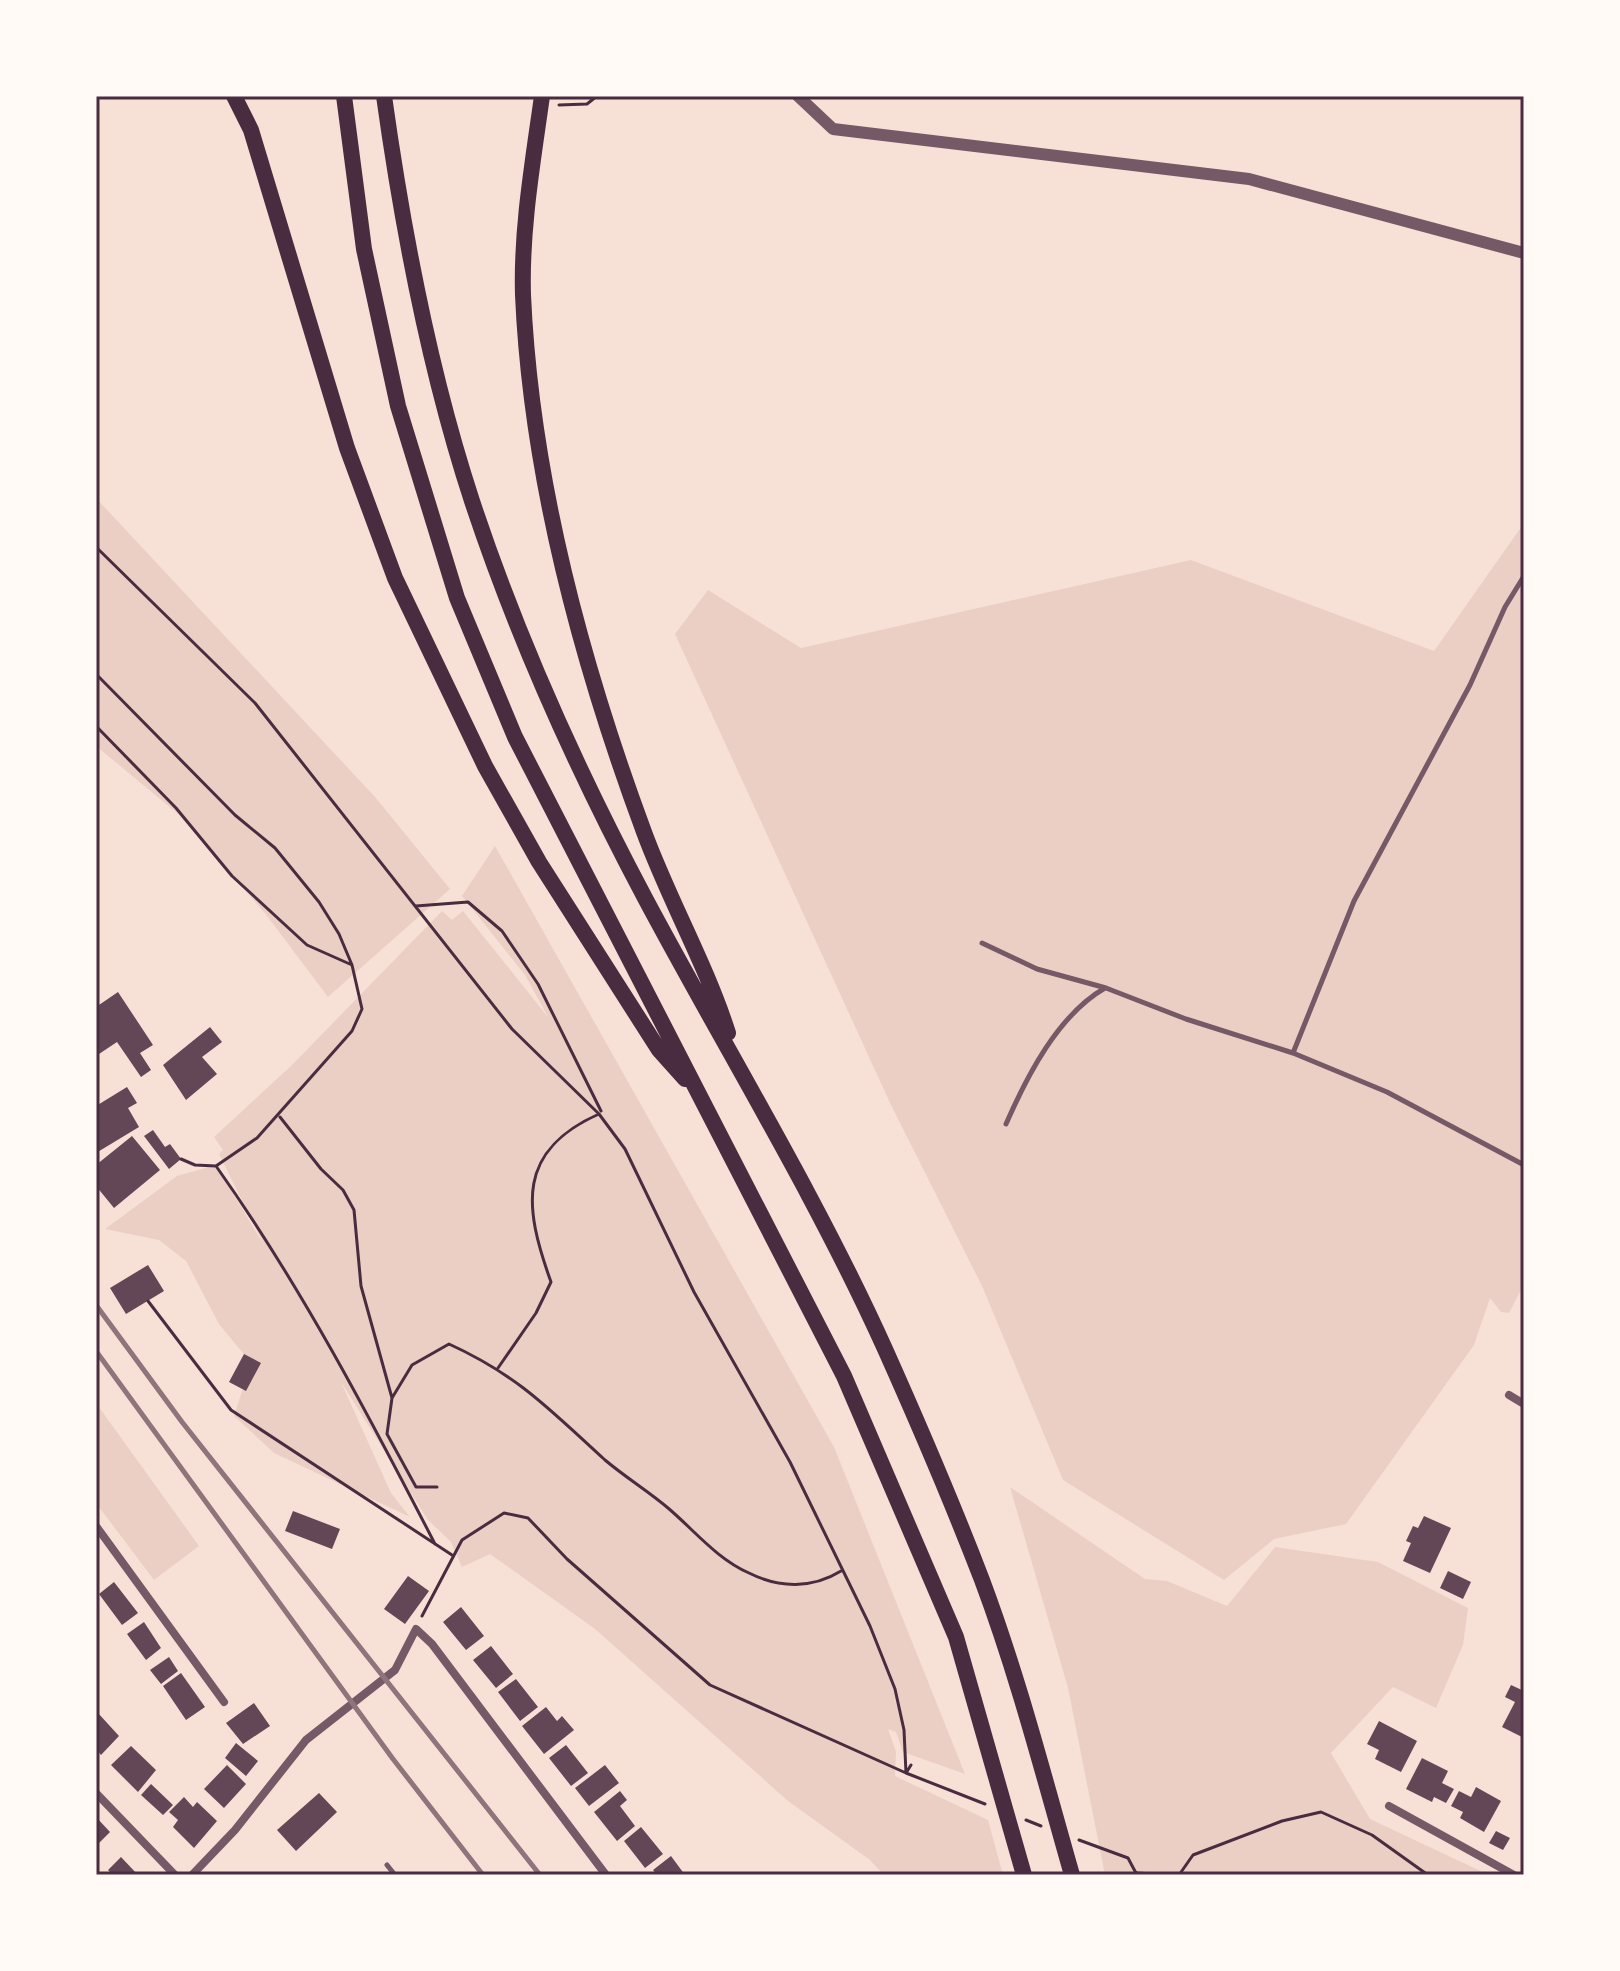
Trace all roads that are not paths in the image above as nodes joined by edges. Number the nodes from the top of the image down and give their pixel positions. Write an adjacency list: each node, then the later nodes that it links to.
1 (234, 96): 12 (highway)
2 (344, 96): 12 (highway)
3 (384, 96): 11 (highway)
4 (798, 96): 6 (street)
5 (542, 101): 11 (highway)
6 (1524, 253)
7 (1524, 576): 10 (lane)
8 (982, 943): 9 (lane)
9 (1106, 988): 10 (lane); 13 (lane)
10 (1293, 1053): 14 (lane)
11 (739, 1068): 27 (highway)
12 (699, 1095): 26 (highway)
13 (1006, 1124)
14 (1524, 1165)
15 (1509, 1395): 16 (street)
16 (1524, 1404)
17 (96, 1526): 18 (street)
18 (224, 1702)
19 (96, 1793): 22 (street)
20 (1389, 1806): 28 (street)
21 (387, 1865): 24 (lane)
22 (175, 1875)
23 (192, 1875): 25 (street)
24 (395, 1875)
25 (606, 1875)
26 (1024, 1875)
27 (1072, 1875)
28 (1514, 1875)

